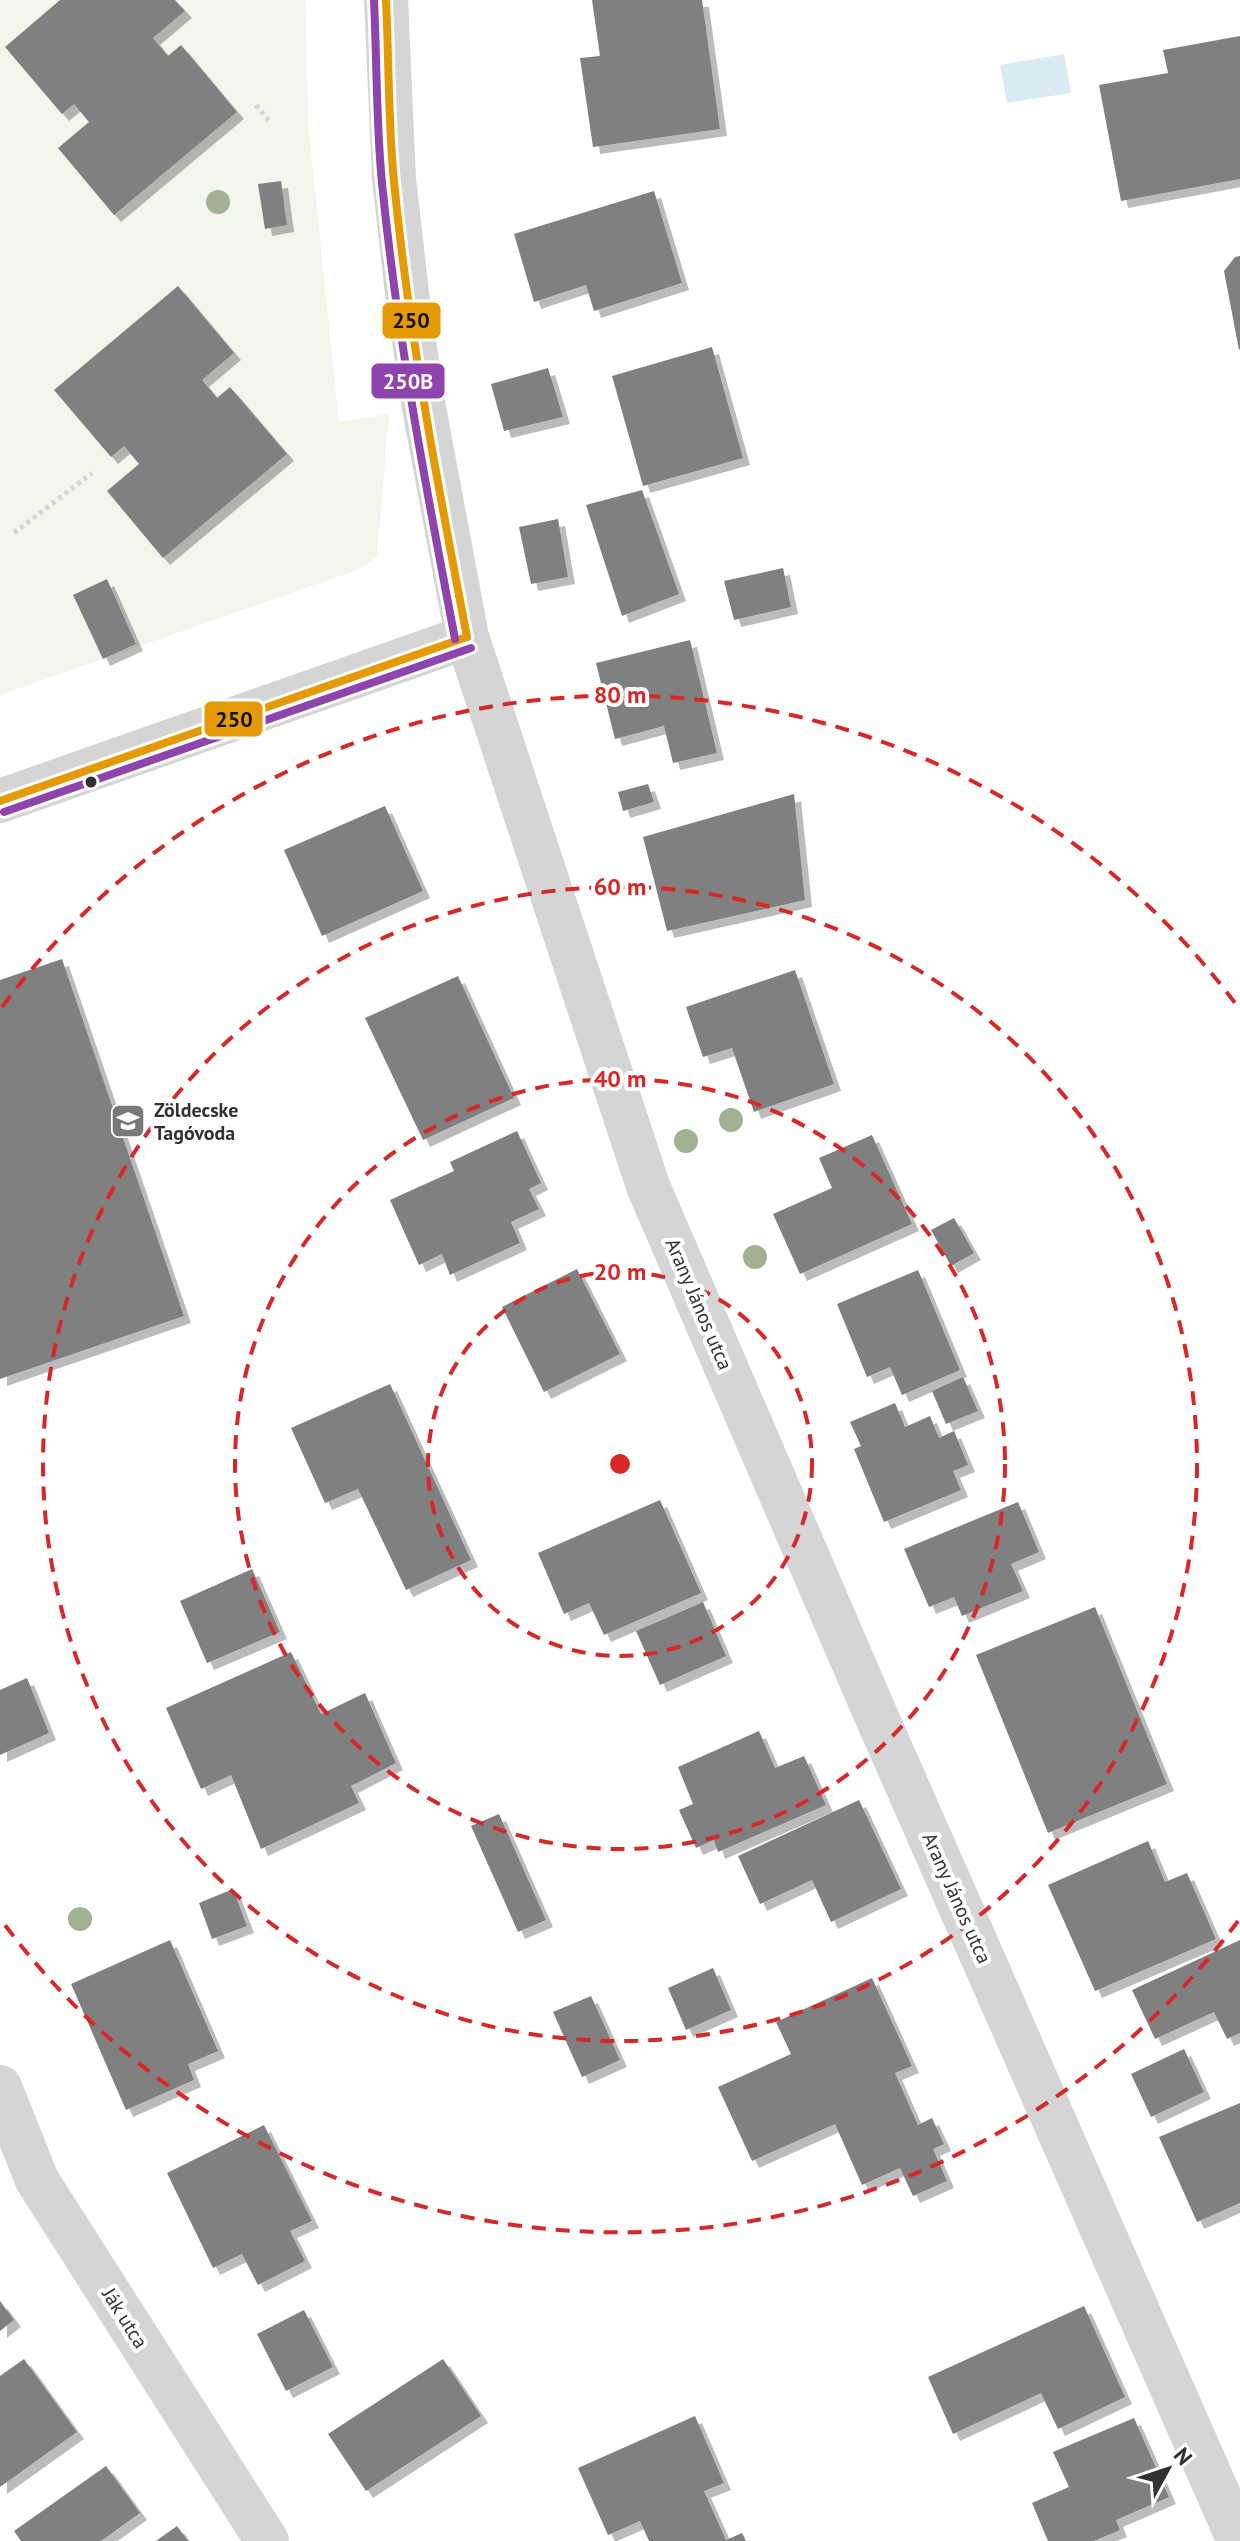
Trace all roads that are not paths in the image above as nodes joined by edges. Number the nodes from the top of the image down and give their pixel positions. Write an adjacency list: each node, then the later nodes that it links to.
1 (386, 0): 2 (street, Arany János utca)
2 (467, 637): 3 (street); 6 (street, Arany János utca)
3 (0, 801)
4 (0, 2087): 5 (street, Ják utca)
5 (267, 2541)
6 (1239, 2541)

